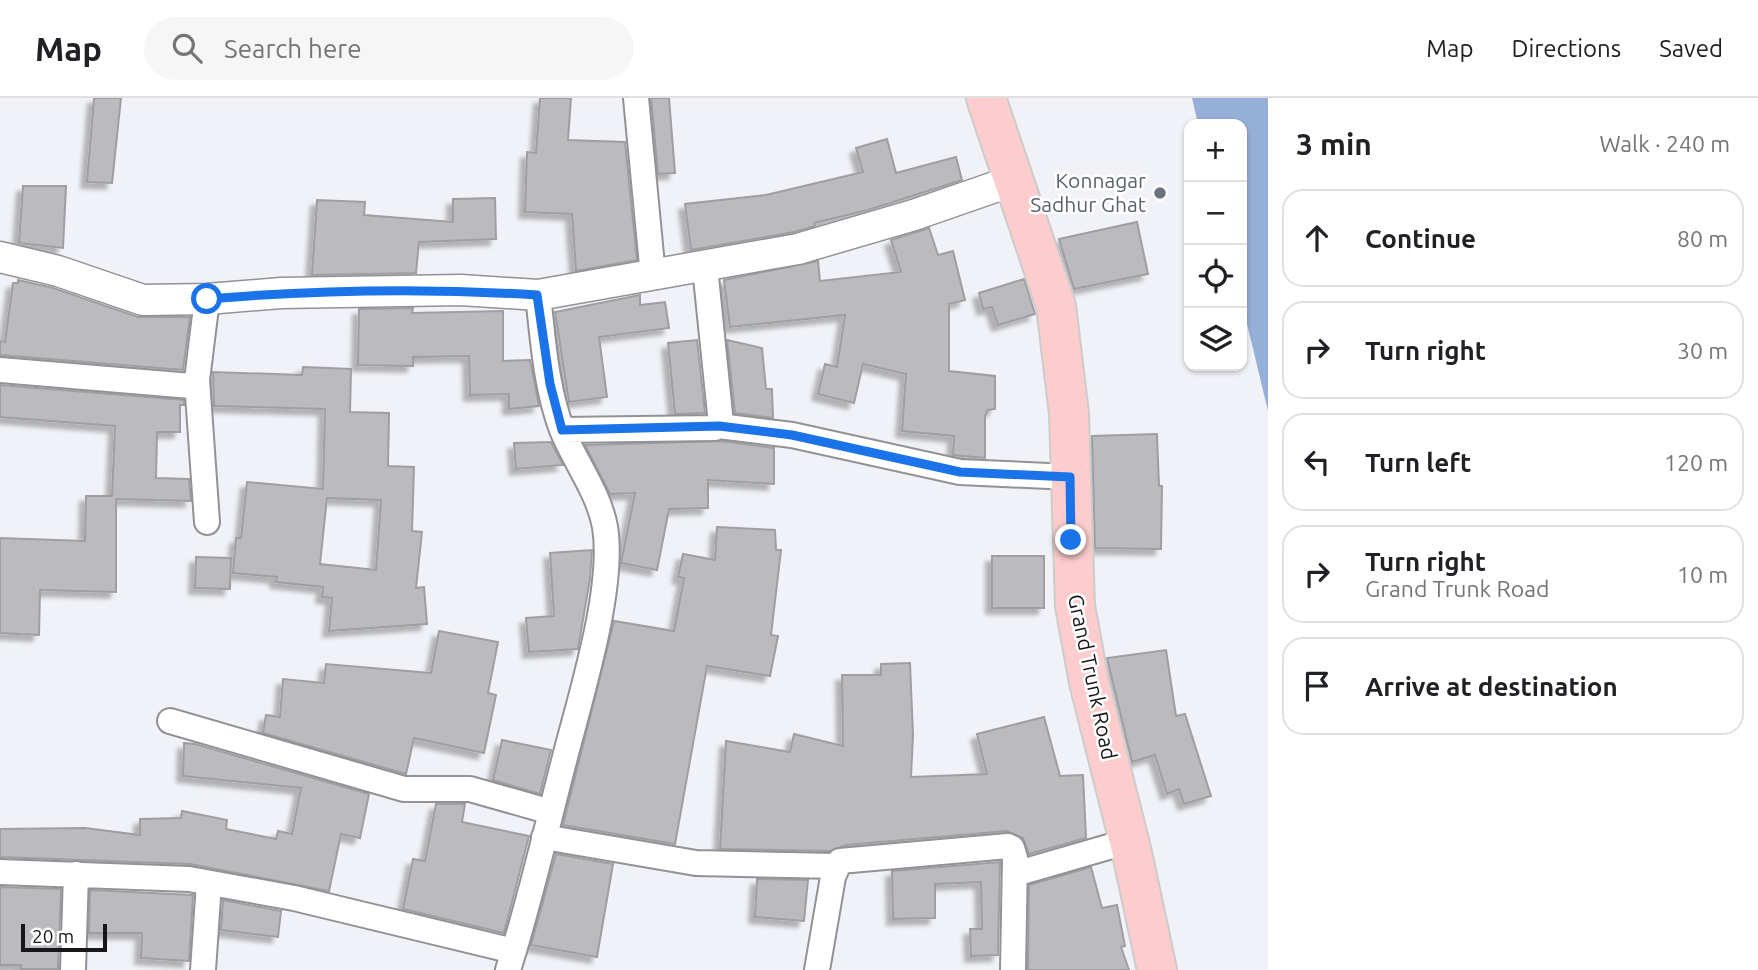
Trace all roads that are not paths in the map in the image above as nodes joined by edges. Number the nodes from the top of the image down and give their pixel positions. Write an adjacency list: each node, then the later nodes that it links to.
1 (636, 98): 6 (street)
2 (986, 98): 3 (main road, Grand Trunk Road)
3 (1012, 181): 5 (street); 13 (main road, Grand Trunk Road)
4 (0, 257): 8 (street)
5 (705, 267): 6 (street); 11 (street)
6 (653, 276): 7 (street)
7 (537, 295): 8 (street); 12 (street)
8 (207, 299): 10 (street)
9 (0, 370): 10 (street)
10 (197, 380): 14 (street)
11 (719, 426): 12 (street); 13 (street)
12 (562, 430): 16 (street)
13 (1070, 477): 18 (main road, Grand Trunk Road)
14 (207, 522)
15 (170, 721): 16 (street)
16 (551, 812): 17 (street)
17 (544, 837): 19 (street); 24 (street)
18 (1129, 841): 22 (street); 29 (main road, Grand Trunk Road)
19 (837, 866): 22 (street); 27 (street)
20 (0, 872): 21 (street)
21 (76, 874): 23 (street); 25 (street)
22 (1015, 874): 28 (street)
23 (209, 883): 24 (street); 26 (street)
24 (511, 961)
25 (73, 970)
26 (203, 970)
27 (817, 970)
28 (1013, 970)
29 (1157, 970)

